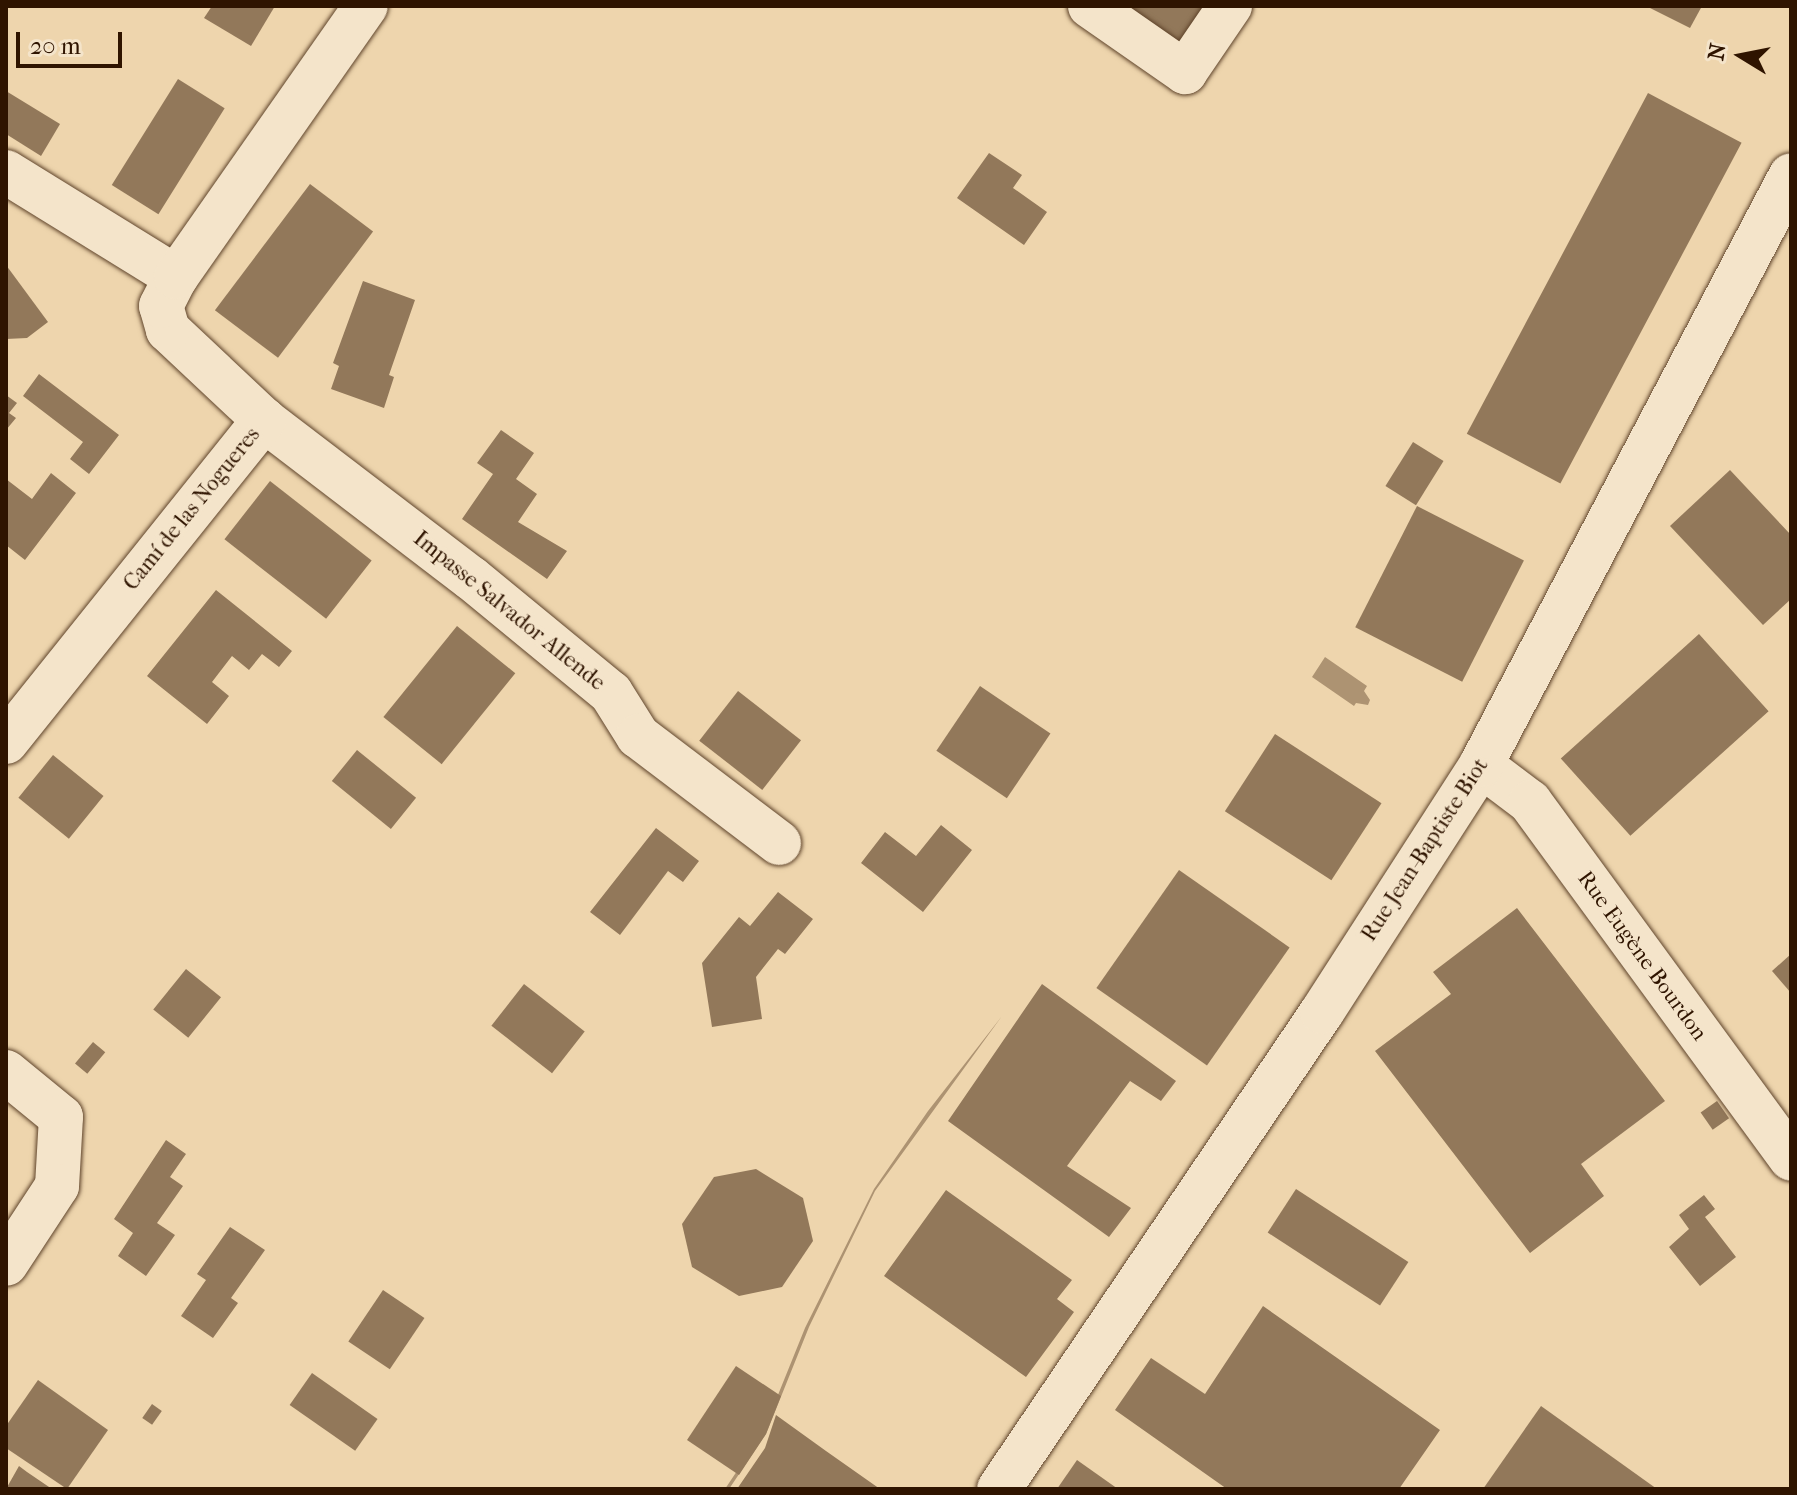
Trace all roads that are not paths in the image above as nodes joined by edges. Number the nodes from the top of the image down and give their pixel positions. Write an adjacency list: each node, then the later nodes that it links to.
1 (366, 6): 6 (street, Camí de las Nogueres)
2 (1090, 6): 3 (street)
3 (1230, 6)
4 (6, 172): 6 (street)
5 (1791, 175): 9 (street, Rue Jean-Baptiste Biot)
6 (176, 277): 7 (street, Camí de las Nogueres)
7 (264, 420): 8 (street, Camí de las Nogueres); 10 (street, Impasse Salvador Allende)
8 (6, 742)
9 (1481, 765): 12 (street, Rue Eugène Bourdon); 14 (street, Rue Jean-Baptiste Biot)
10 (779, 843)
11 (6, 1072): 13 (street)
12 (1791, 1159)
13 (6, 1264)
14 (999, 1489)

